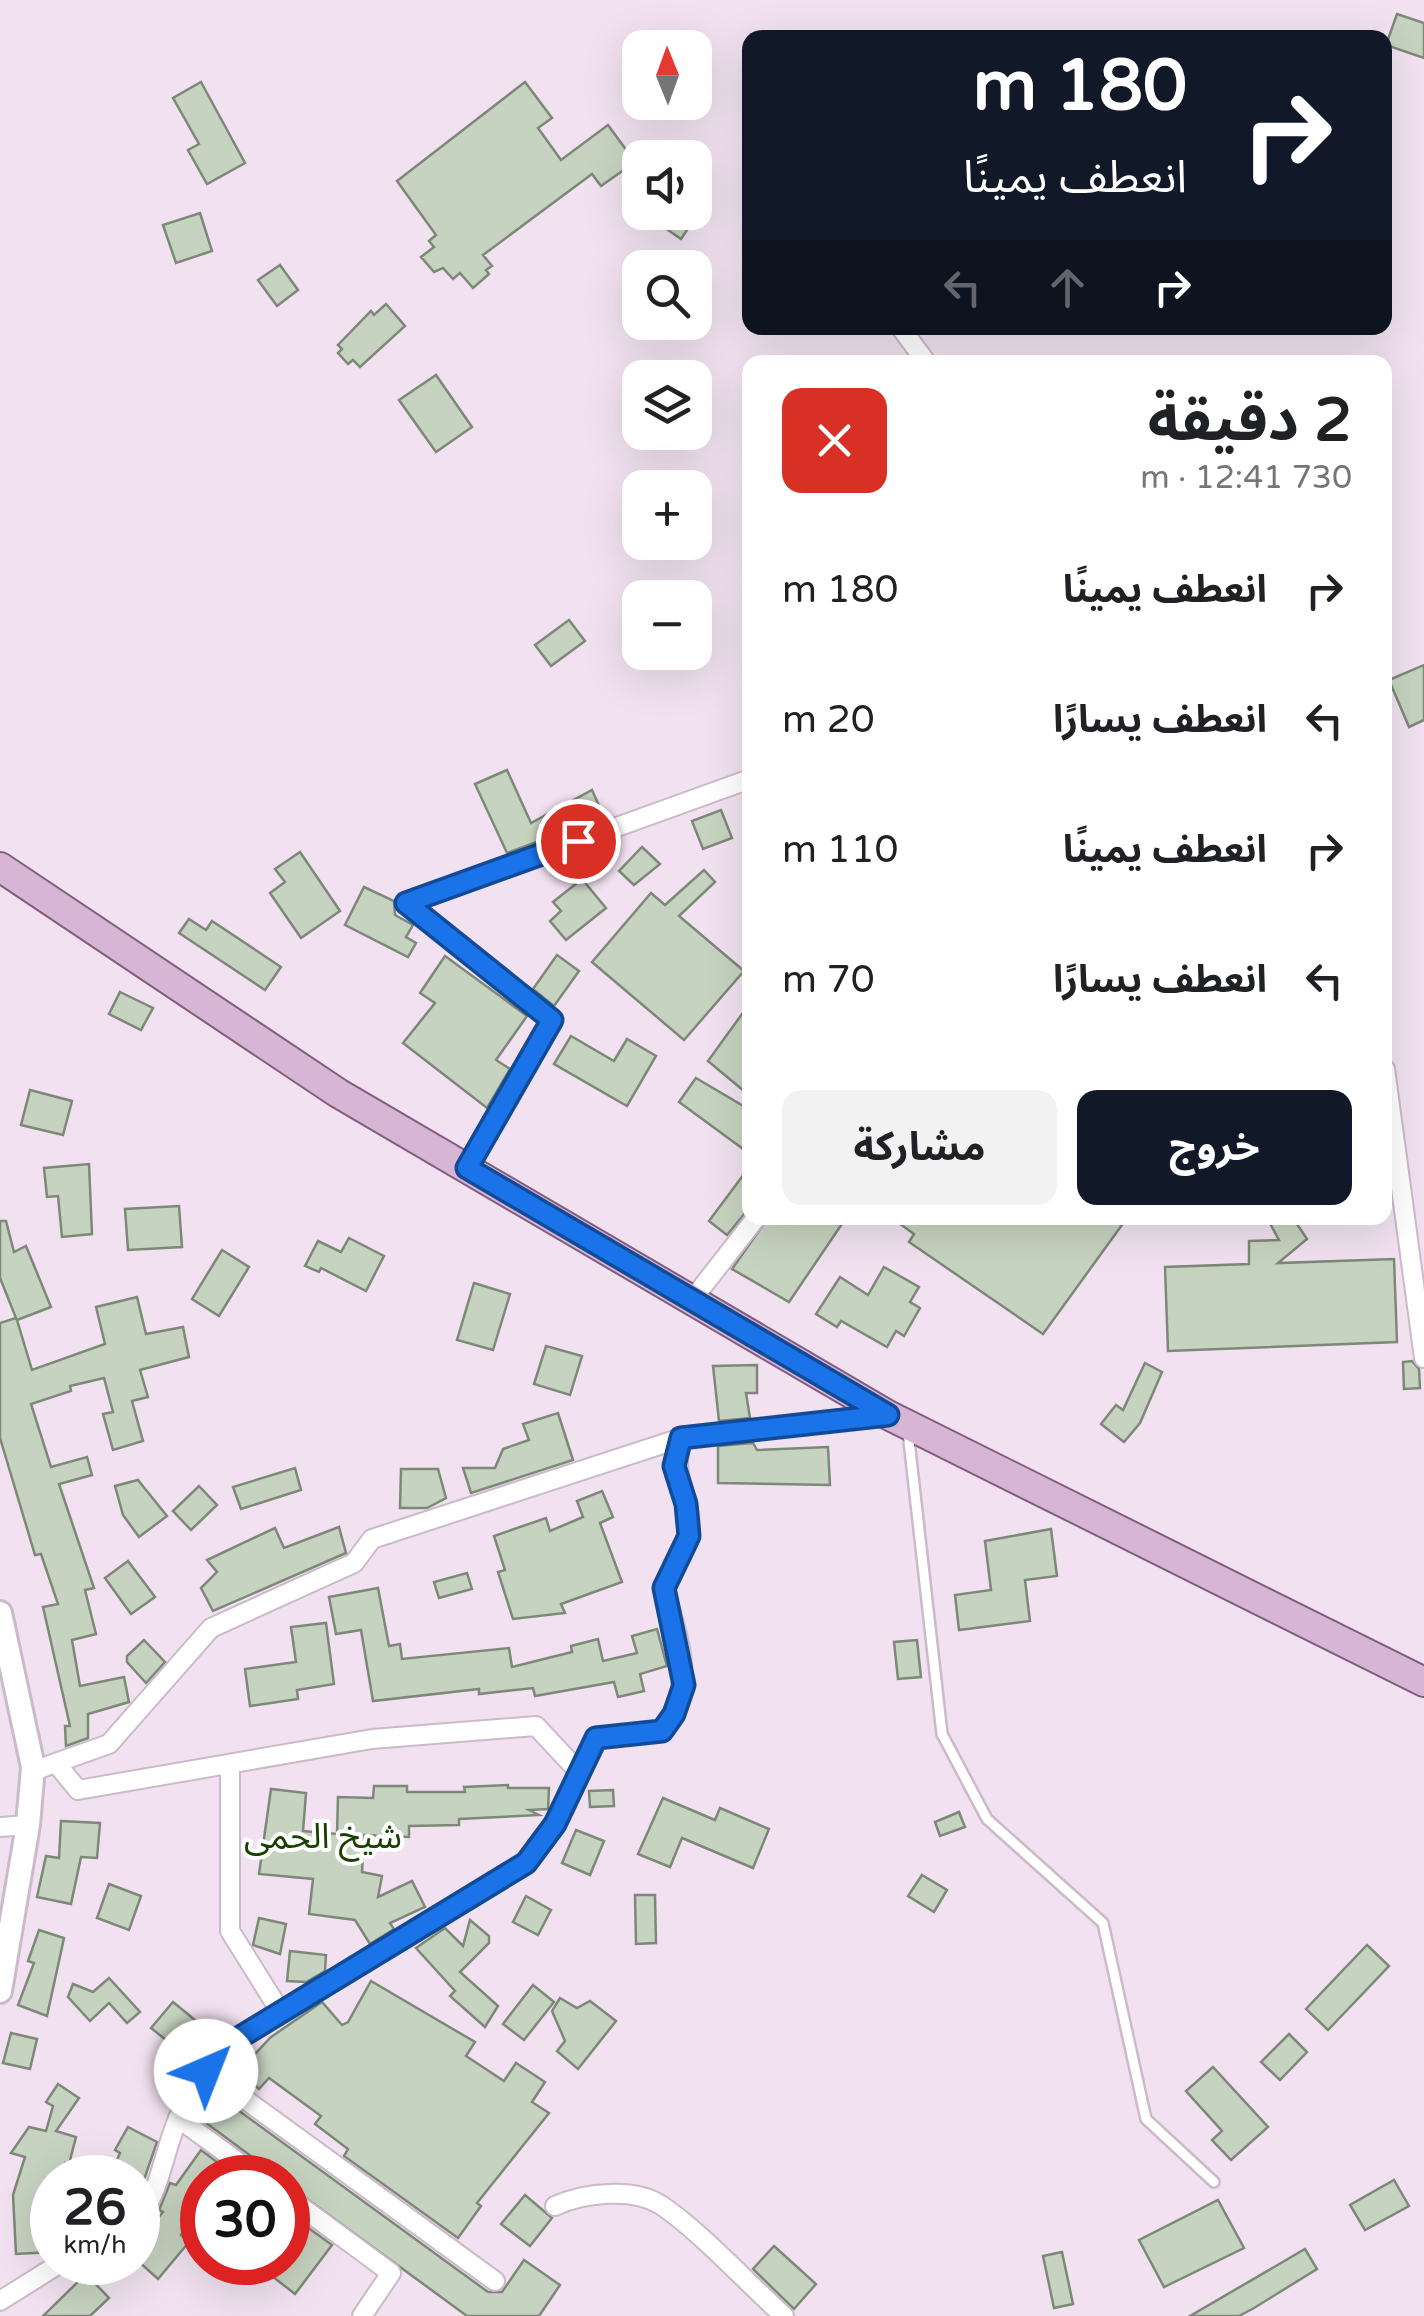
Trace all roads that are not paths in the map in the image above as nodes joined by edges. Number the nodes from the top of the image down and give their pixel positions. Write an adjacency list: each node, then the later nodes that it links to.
1 (905, 335): 2 (street)
2 (921, 355)
3 (742, 782): 6 (street)
4 (0, 866): 6 (main road)
5 (1392, 1121): 9 (street)
6 (467, 1168): 8 (main road)
7 (751, 1225): 8 (street)
8 (692, 1300): 10 (main road)
9 (1424, 1358)
10 (898, 1420): 11 (street); 13 (main road); 26 (lane)
11 (681, 1438): 14 (street); 17 (street)
12 (0, 1612): 16 (street)
13 (1424, 1682)
14 (56, 1762): 15 (street); 16 (street)
15 (230, 1764): 17 (street); 21 (street)
16 (32, 1771): 18 (street)
17 (580, 1773): 21 (street)
18 (28, 1825): 19 (street); 20 (street)
19 (0, 1828)
20 (0, 1991)
21 (280, 2011): 22 (street)
22 (206, 2071): 23 (street); 29 (street)
23 (178, 2118): 24 (street); 25 (street)
24 (229, 2155)
25 (160, 2175)
26 (1214, 2182)
27 (555, 2206): 33 (street)
28 (310, 2214): 32 (street)
29 (495, 2281)
30 (30, 2282): 31 (street)
31 (0, 2301)
32 (362, 2316)
33 (784, 2316)

